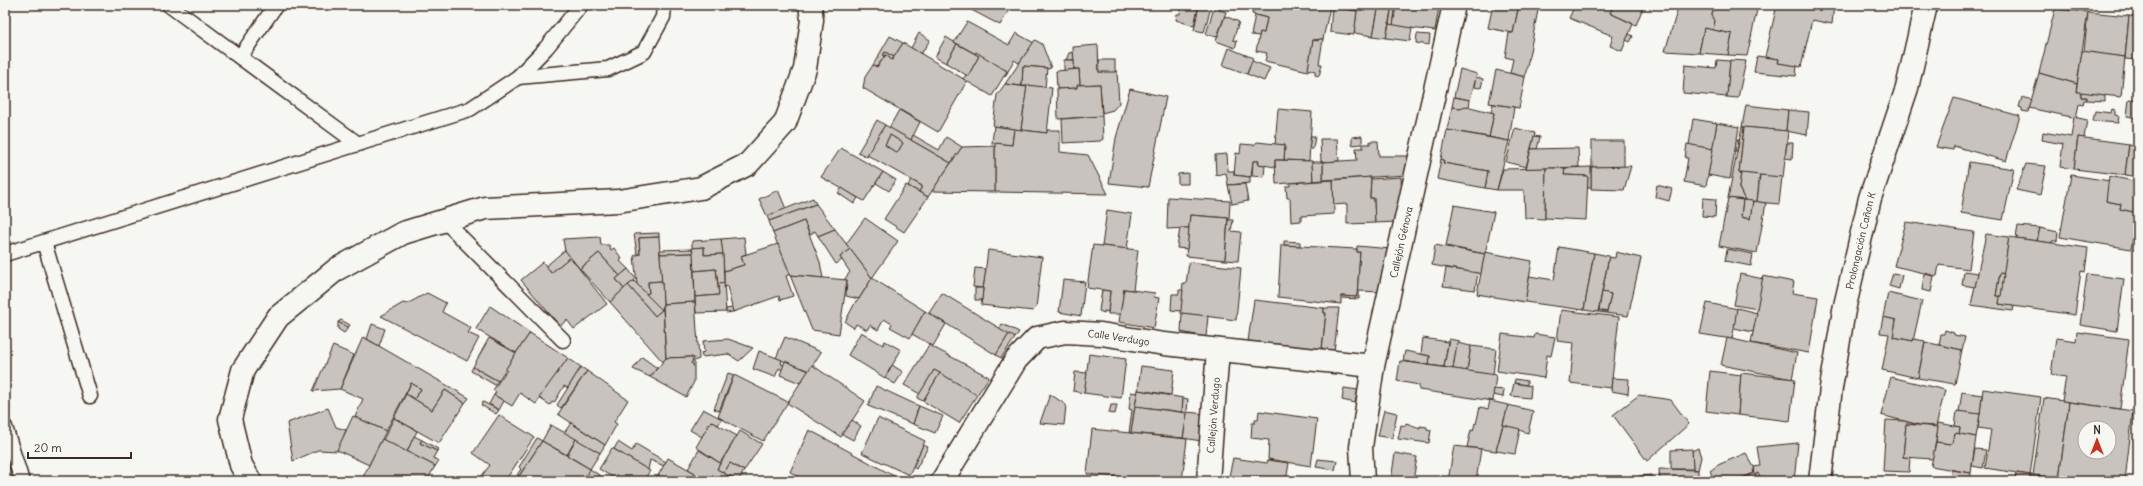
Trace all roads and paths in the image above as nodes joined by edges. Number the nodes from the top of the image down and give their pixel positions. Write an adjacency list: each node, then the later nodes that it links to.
1 (169, 5): 8 (lane)
2 (276, 5): 8 (lane)
3 (581, 5): 9 (lane)
4 (664, 5): 9 (lane)
5 (810, 5): 11 (street)
6 (1454, 5): 16 (street, Callejón Génova)
7 (1926, 5): 24 (street, Prolongación Cañon K)
8 (240, 57): 10 (lane)
9 (518, 78): 10 (lane)
10 (358, 144): 12 (lane)
11 (444, 220): 14 (lane); 20 (street)
12 (44, 242): 13 (lane); 17 (lane)
13 (5, 254)
14 (563, 340)
15 (1218, 350): 16 (street, Calle Verdugo); 21 (street, Calle Verdugo); 22 (street, Callejón Verdugo)
16 (1373, 366): 23 (street, Callejón Génova)
17 (90, 396)
18 (5, 427): 19 (lane)
19 (22, 481)
20 (250, 481)
21 (942, 481)
22 (1208, 481)
23 (1363, 481)
24 (1820, 481)

